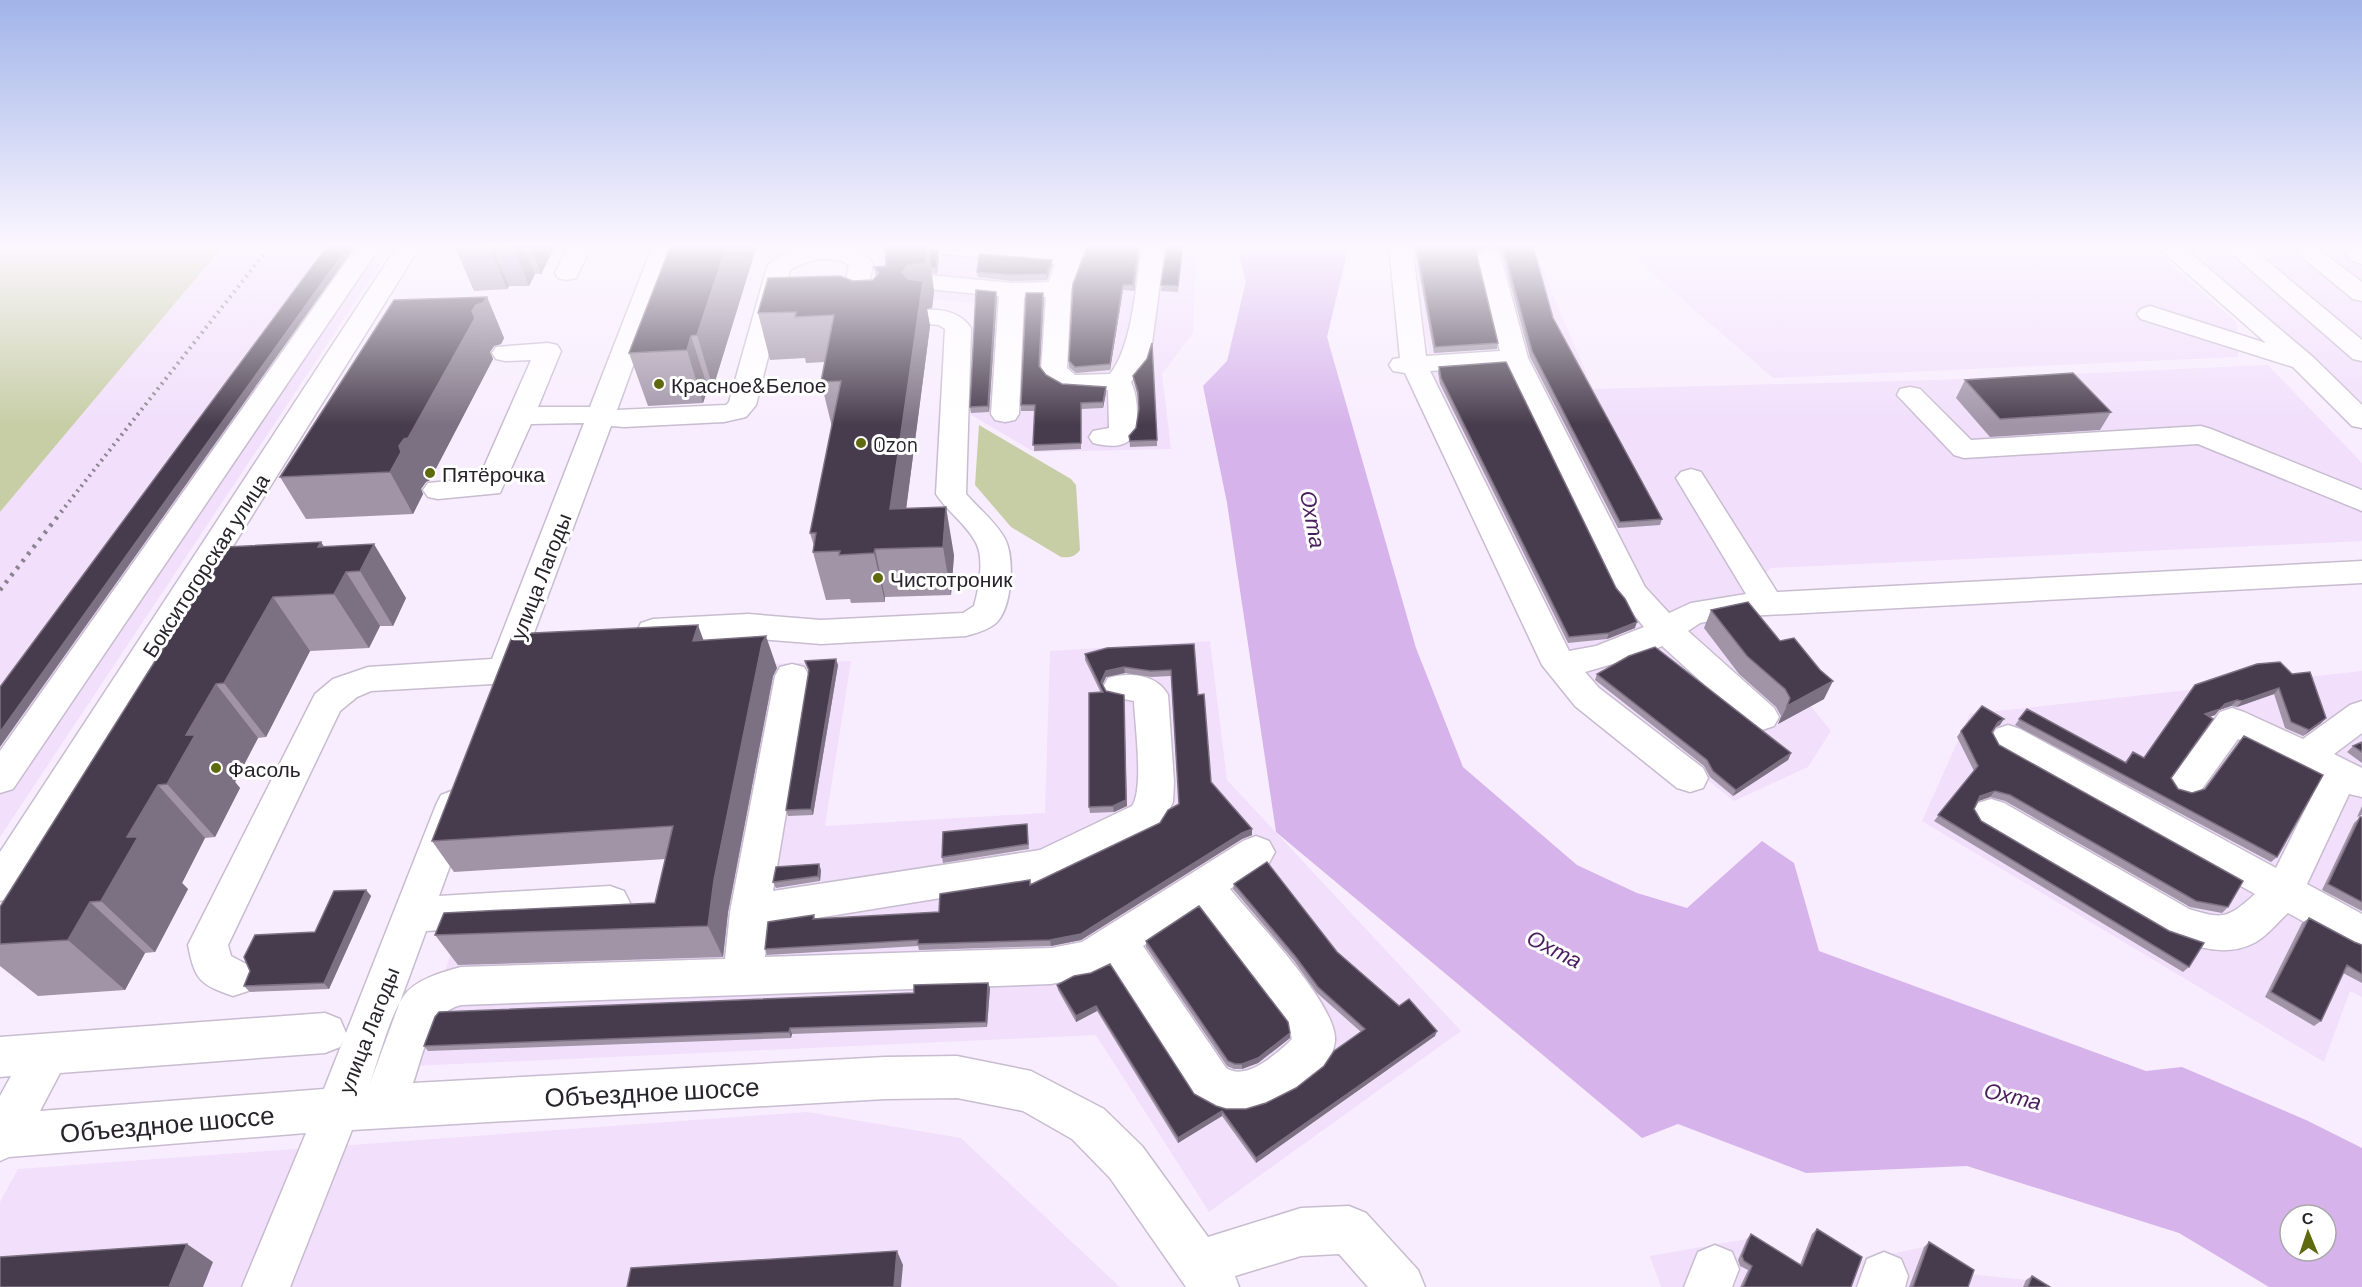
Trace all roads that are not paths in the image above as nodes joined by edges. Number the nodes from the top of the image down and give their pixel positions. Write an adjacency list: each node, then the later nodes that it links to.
1 (327, 305): 49 (street)
2 (370, 305): 53 (street, Бокситогорская улица)
3 (643, 305): 25 (street, улица Лагоды)
4 (769, 305): 25 (street)
5 (853, 305): 15 (street)
6 (1011, 305): 23 (street)
7 (1057, 305): 21 (street)
8 (1145, 305): 21 (street)
9 (1404, 305): 20 (street)
10 (1502, 305): 18 (street)
11 (2237, 305): 19 (street)
12 (2306, 305): 17 (street)
13 (2150, 314): 19 (street)
14 (925, 318): 34 (street)
15 (872, 319)
16 (505, 353): 24 (street)
17 (2362, 353)
18 (1515, 358): 20 (street); 33 (street)
19 (2305, 364): 26 (street)
20 (1408, 365): 37 (street)
21 (1118, 382): 27 (street)
22 (1910, 395): 30 (street)
23 (1005, 414)
24 (520, 416): 25 (street); 29 (street)
25 (600, 416): 36 (street, улица Лагоды)
26 (2362, 420)
27 (1103, 437)
28 (1692, 478): 32 (street)
29 (438, 490)
30 (2362, 501)
31 (2362, 572): 32 (street)
32 (1767, 603): 33 (street)
33 (1666, 630): 37 (street); 43 (street)
34 (621, 632)
35 (551, 636): 36 (street)
36 (517, 638): 38 (street, улица Лагоды)
37 (1559, 665): 47 (street)
38 (504, 671): 41 (street, улица Лагоды); 61 (street)
39 (792, 676): 57 (street)
40 (1120, 687): 57 (street)
41 (491, 705)
42 (2362, 714): 45 (street)
43 (1762, 717)
44 (2008, 739): 55 (street)
45 (2306, 756): 48 (street); 50 (street)
46 (466, 771): 58 (street, улица Лагоды)
47 (1690, 778)
48 (2352, 778): 55 (street)
49 (0, 779)
50 (2186, 783)
51 (1991, 814): 55 (street)
52 (1256, 852): 54 (street)
53 (0, 885)
54 (1203, 885): 60 (street); 60 (street)
55 (2284, 892): 59 (street)
56 (610, 903): 58 (street)
57 (750, 912): 62 (street)
58 (412, 915): 67 (street, улица Лагоды)
59 (2362, 934)
60 (1117, 941): 62 (street)
61 (233, 978)
62 (743, 978): 66 (street)
63 (325, 1033): 64 (street)
64 (48, 1053): 65 (street); 68 (street)
65 (0, 1057)
66 (383, 1107): 67 (street, Объездное шоссе); 69 (street, Объездное шоссе)
67 (338, 1109): 68 (street, Объездное шоссе); 70 (street, улица Лагоды)
68 (1, 1137)
69 (1207, 1276): 71 (street)
70 (266, 1287)
71 (1401, 1287)

